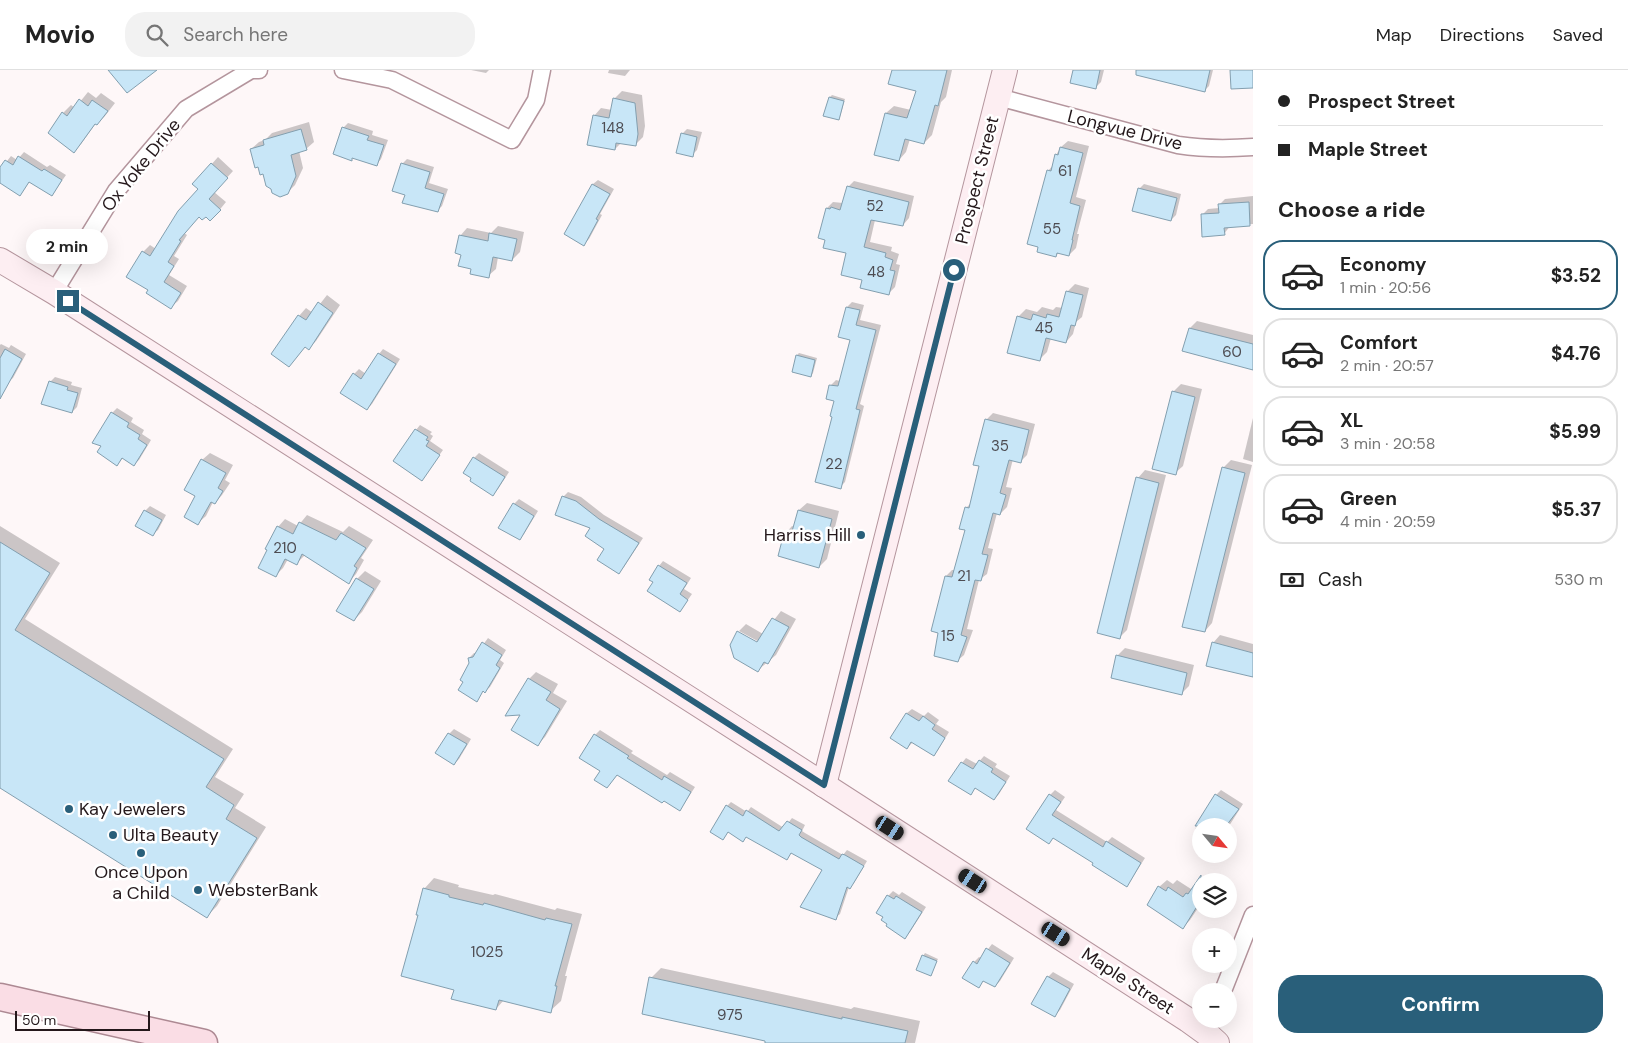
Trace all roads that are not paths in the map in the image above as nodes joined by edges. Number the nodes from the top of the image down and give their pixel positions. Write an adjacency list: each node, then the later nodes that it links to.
1 (259, 70): 8 (street, Ox Yoke Drive)
2 (343, 70): 3 (street)
3 (542, 70)
4 (1005, 70): 5 (main road, Prospect Street)
5 (998, 97): 6 (street, Longvue Drive); 9 (main road, Prospect Street)
6 (1253, 147)
7 (0, 260): 8 (main road, Maple Street)
8 (54, 292): 9 (main road, Maple Street)
9 (824, 785): 13 (main road, Maple Street)
10 (1253, 915): 11 (street)
11 (1226, 983)
12 (0, 997): 14 (main road)
13 (1212, 1032)
14 (204, 1043)

